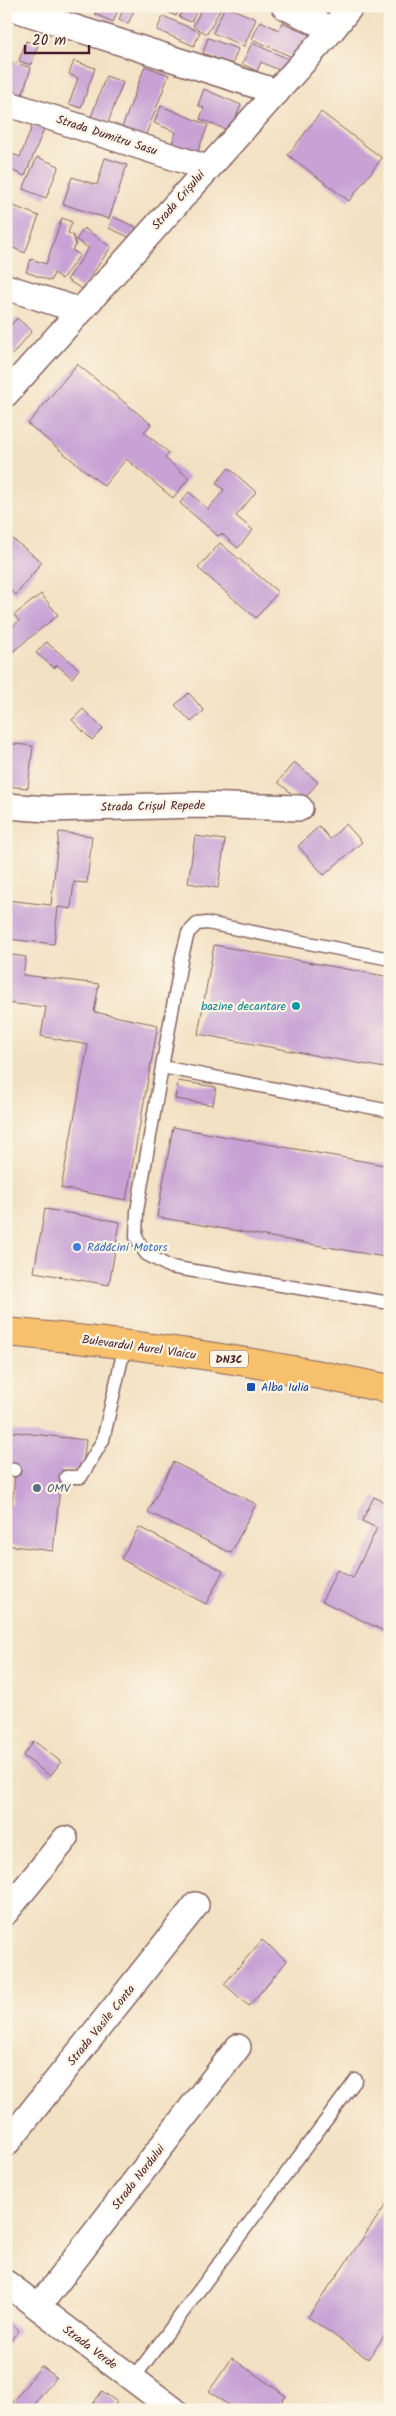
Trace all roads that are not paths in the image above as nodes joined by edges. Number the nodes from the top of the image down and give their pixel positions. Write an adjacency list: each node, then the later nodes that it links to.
1 (6, 6): 5 (street)
2 (284, 6): 4 (street)
3 (350, 6): 4 (street, Strada Crișului)
4 (332, 30): 5 (street, Strada Crișului)
5 (277, 92): 7 (street, Strada Crișului)
6 (6, 103): 7 (street, Strada Dumitru Sasu)
7 (207, 168): 9 (street, Strada Crișului)
8 (6, 287): 9 (street)
9 (81, 311): 10 (street, Strada Crișului)
10 (6, 394)
11 (6, 806): 12 (street, Strada Crișul Repede)
12 (300, 808)
13 (390, 959): 14 (lane)
14 (162, 1067): 15 (lane); 16 (lane)
15 (390, 1111)
16 (390, 1303)
17 (6, 1332): 18 (main road, Bulevardul Aurel Vlaicu / DN3C)
18 (125, 1345): 19 (main road, Bulevardul Aurel Vlaicu / DN3C); 20 (lane)
19 (390, 1389)
20 (66, 1477)
21 (64, 1839): 23 (street)
22 (196, 1905): 26 (street, Strada Vasile Conta)
23 (6, 1912)
24 (238, 2047): 28 (street, Strada Nordului)
25 (356, 2080): 29 (lane)
26 (6, 2144)
27 (6, 2283): 28 (street, Strada Verde)
28 (38, 2307): 29 (street, Strada Verde)
29 (133, 2379): 30 (street, Strada Verde)
30 (174, 2410)

